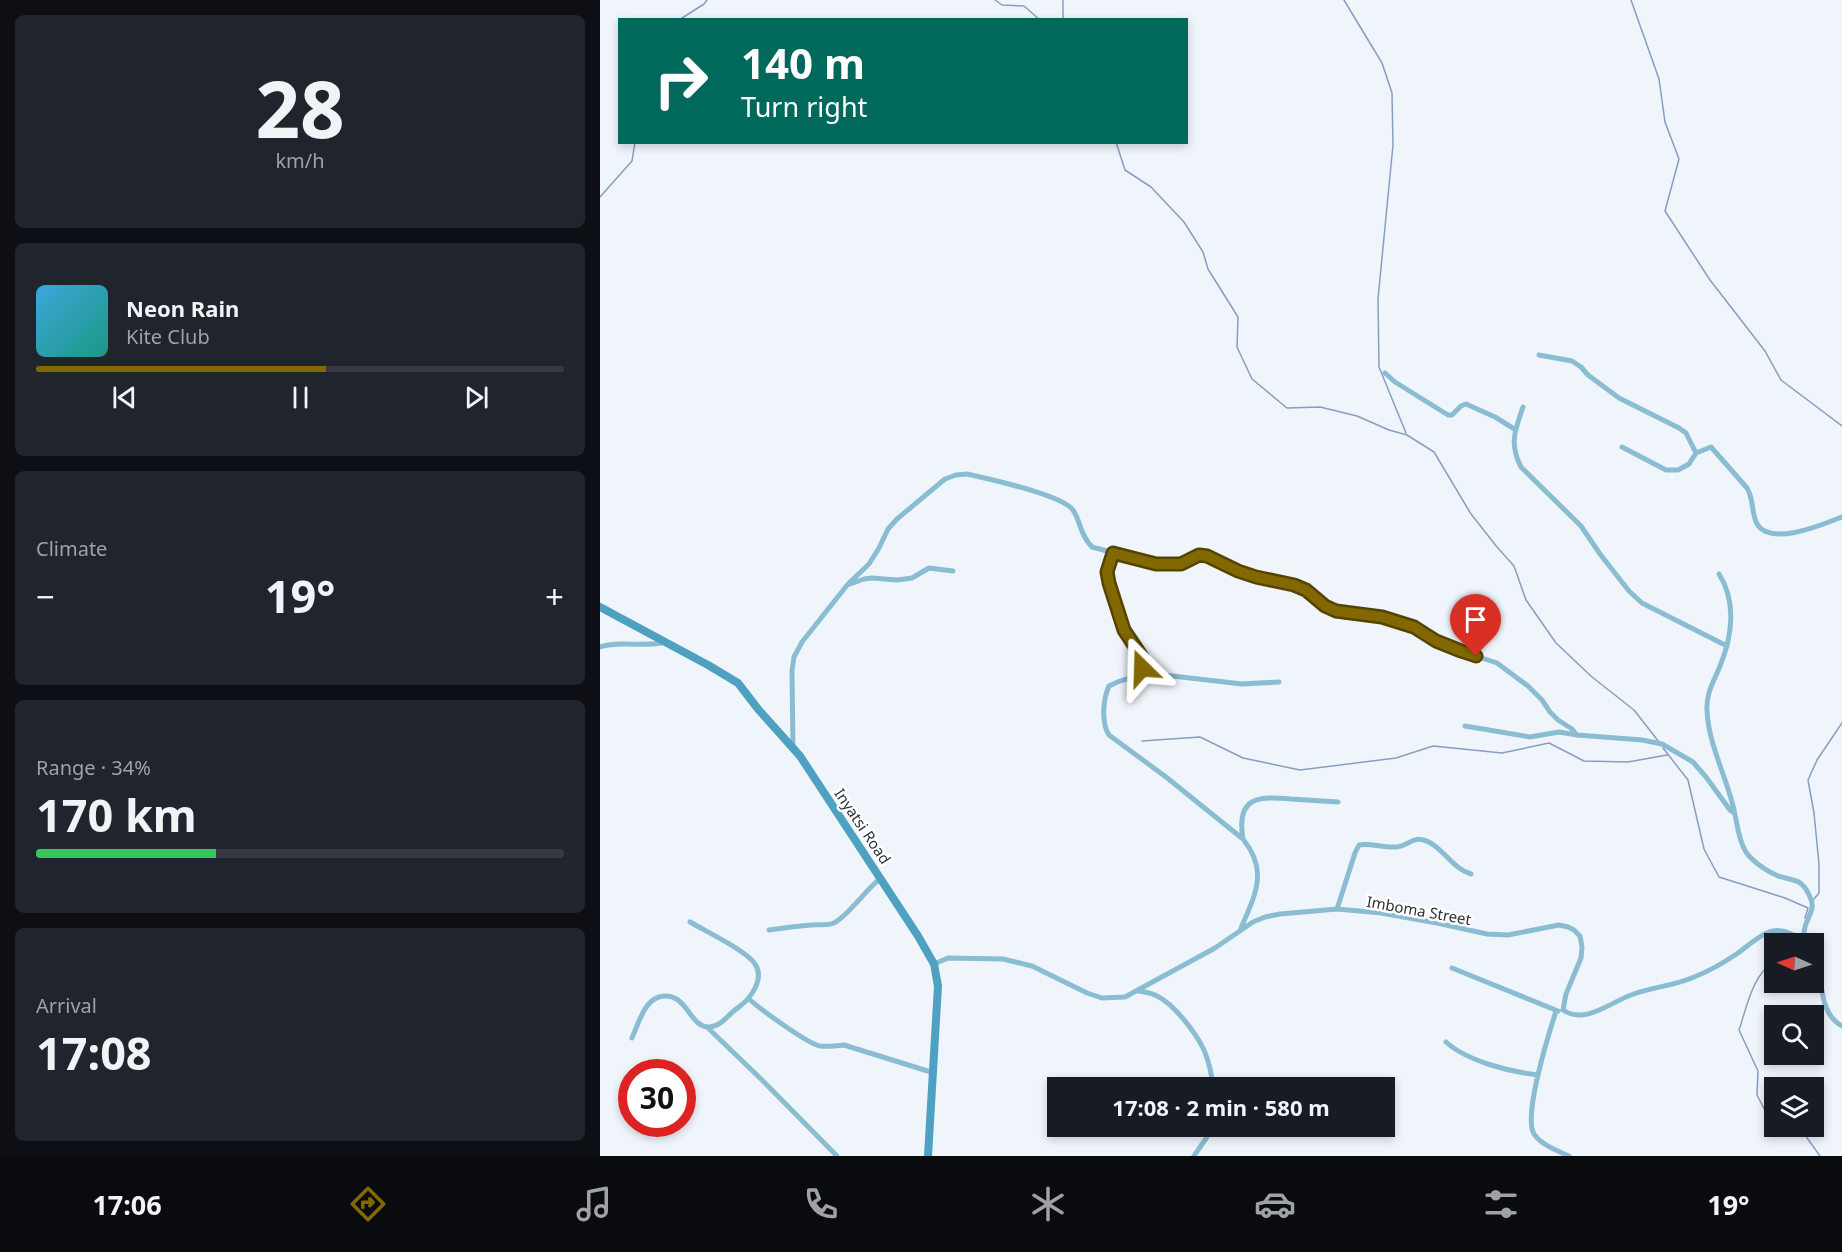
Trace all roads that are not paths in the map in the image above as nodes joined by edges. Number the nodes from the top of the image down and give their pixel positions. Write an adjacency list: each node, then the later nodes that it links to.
1 (1539, 355): 6 (street)
2 (1385, 373): 4 (street)
3 (1523, 407): 4 (street)
4 (1516, 430): 14 (street)
5 (1622, 447): 6 (street)
6 (1696, 453): 7 (street)
7 (1842, 518)
8 (1113, 553): 11 (street); 16 (street); 19 (street)
9 (953, 571): 11 (street)
10 (1719, 574): 14 (street)
11 (848, 584): 20 (street)
12 (600, 607): 13 (street, Inyatsi Road)
13 (666, 642): 15 (street); 20 (street, Inyatsi Road)
14 (1727, 646): 22 (street)
15 (600, 647)
16 (1142, 675): 17 (street); 23 (street)
17 (1279, 682)
18 (1465, 726): 19 (street)
19 (1577, 735): 22 (street)
20 (793, 748): 25 (street, Inyatsi Road)
21 (1338, 802): 23 (street)
22 (1734, 813): 32 (street)
23 (1243, 838): 28 (street)
24 (1471, 874): 26 (street)
25 (881, 878): 29 (street); 34 (street, Inyatsi Road)
26 (1337, 909): 28 (street, Imboma Street); 39 (street, Imboma Street)
27 (690, 922): 38 (street)
28 (1241, 929): 36 (street, Imboma Street)
29 (769, 930)
30 (1767, 933): 31 (street)
31 (1788, 933)
32 (1805, 933)
33 (1764, 935): 39 (street)
34 (934, 964): 36 (street, Imboma Street); 44 (street, Inyatsi Road)
35 (1452, 968): 39 (street)
36 (1138, 991): 46 (street)
37 (1823, 993): 40 (street)
38 (749, 999): 41 (street); 44 (street)
39 (1559, 1011): 45 (street)
40 (1842, 1026)
41 (708, 1028): 42 (street); 48 (street)
42 (632, 1038)
43 (1446, 1042): 45 (street)
44 (934, 1073): 49 (street, Inyatsi Road)
45 (1538, 1075): 51 (street)
46 (1212, 1077)
47 (1207, 1137): 50 (street)
48 (837, 1156)
49 (928, 1156)
50 (1194, 1156)
51 (1569, 1156)

